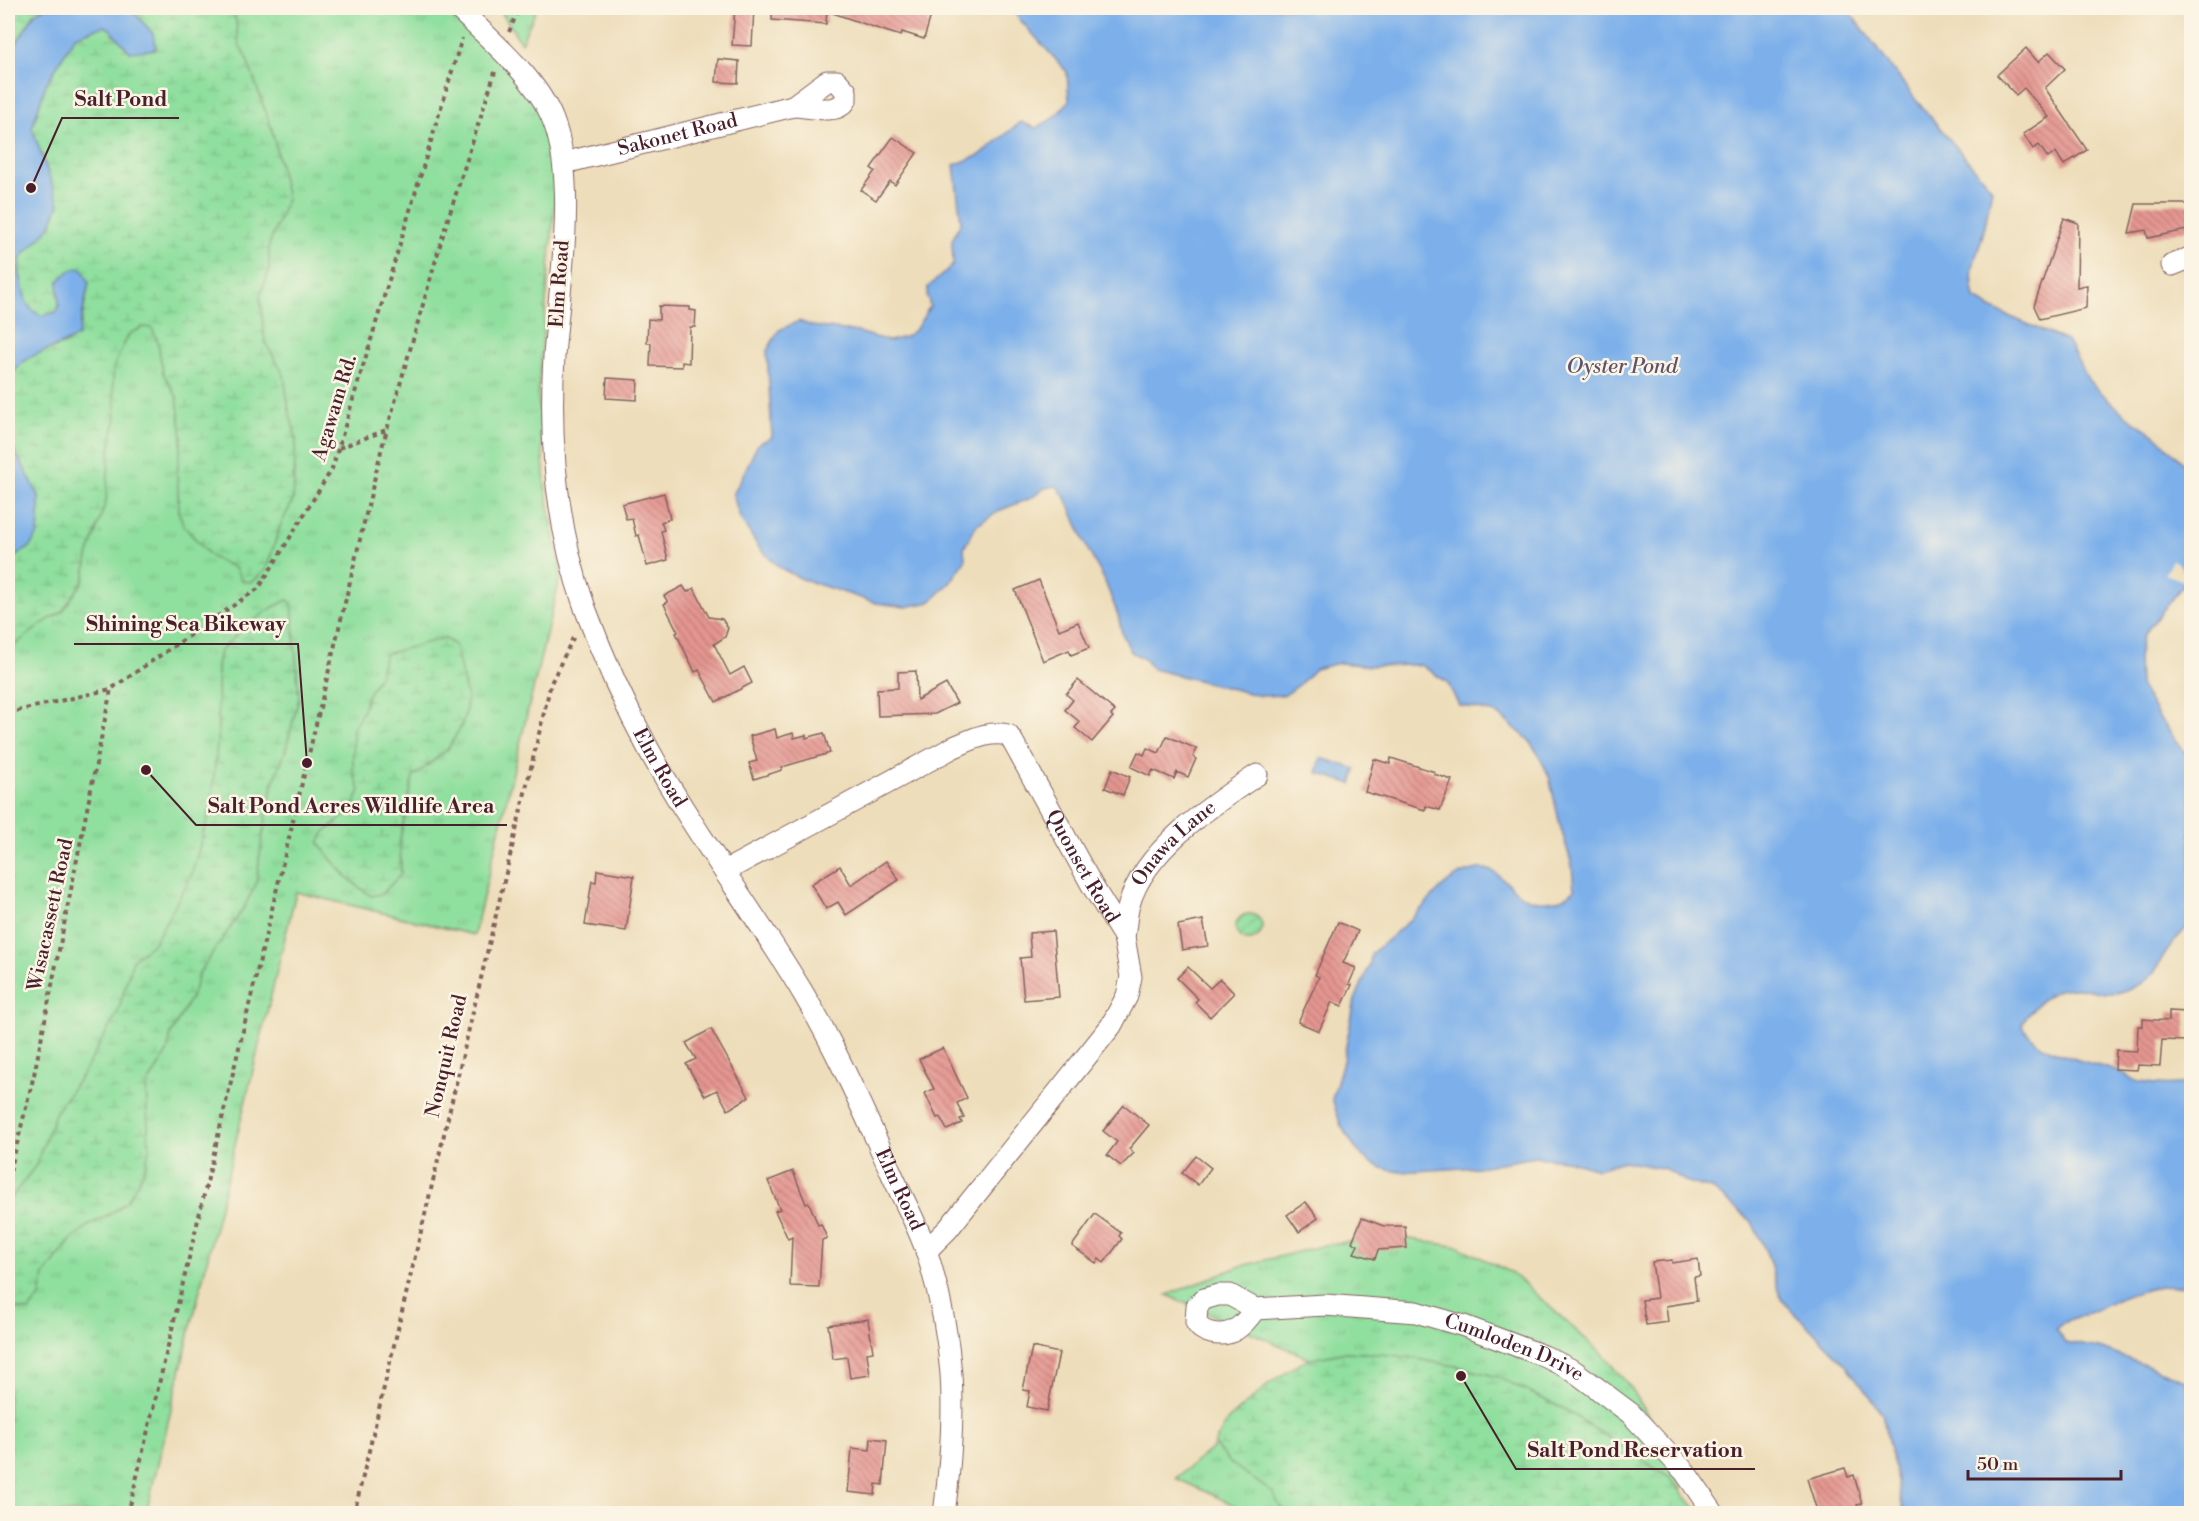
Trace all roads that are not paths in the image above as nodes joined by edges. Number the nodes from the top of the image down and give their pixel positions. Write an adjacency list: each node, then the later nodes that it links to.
1 (463, 13): 3 (street, Elm Road)
2 (793, 106): 3 (street, Sakonet Road)
3 (564, 163): 5 (street, Elm Road)
4 (1257, 775): 6 (street, Onawa Lane)
5 (725, 871): 6 (street, Quonset Road); 7 (street, Elm Road)
6 (1124, 937): 7 (street, Quonset Road)
7 (926, 1251): 9 (street, Elm Road)
8 (1255, 1309): 10 (street, Cumloden Drive)
9 (944, 1514)
10 (1714, 1514)

